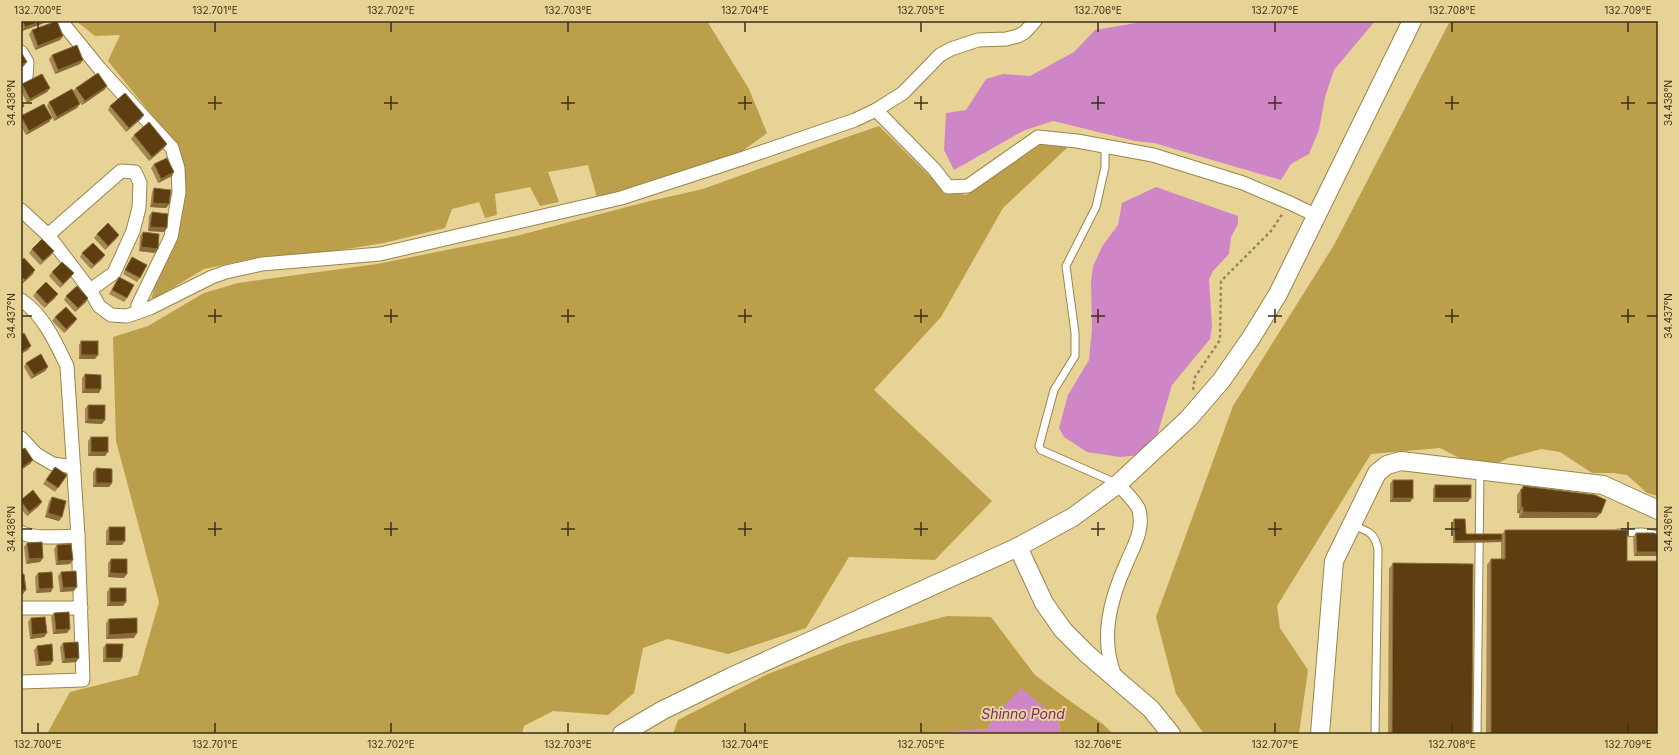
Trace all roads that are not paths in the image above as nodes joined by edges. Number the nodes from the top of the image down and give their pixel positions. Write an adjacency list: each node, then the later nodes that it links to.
1 (61, 21): 13 (street)
2 (1035, 21): 6 (street)
3 (1412, 21): 9 (street)
4 (21, 52): 5 (street)
5 (21, 79)
6 (876, 110): 7 (street); 13 (street)
7 (1104, 146): 9 (street); 17 (lane)
8 (21, 210): 10 (street)
9 (1317, 216): 17 (street)
10 (48, 235): 11 (street); 11 (street)
11 (90, 290): 13 (street)
12 (21, 300): 15 (street)
13 (138, 312)
14 (21, 438): 15 (street)
15 (74, 467): 23 (street)
16 (1480, 470): 18 (street); 19 (street); 33 (lane)
17 (1118, 484): 24 (street); 27 (street)
18 (1658, 510)
19 (1353, 525): 31 (street); 32 (lane)
20 (21, 532): 23 (street)
21 (1611, 533): 22 (lane)
22 (1658, 535)
23 (78, 536): 26 (street)
24 (1018, 547): 27 (street); 29 (street)
25 (21, 608): 26 (street)
26 (81, 608): 28 (street)
27 (1117, 680): 30 (street)
28 (21, 682)
29 (622, 734)
30 (1172, 734)
31 (1320, 734)
32 (1375, 734)
33 (1477, 734)

